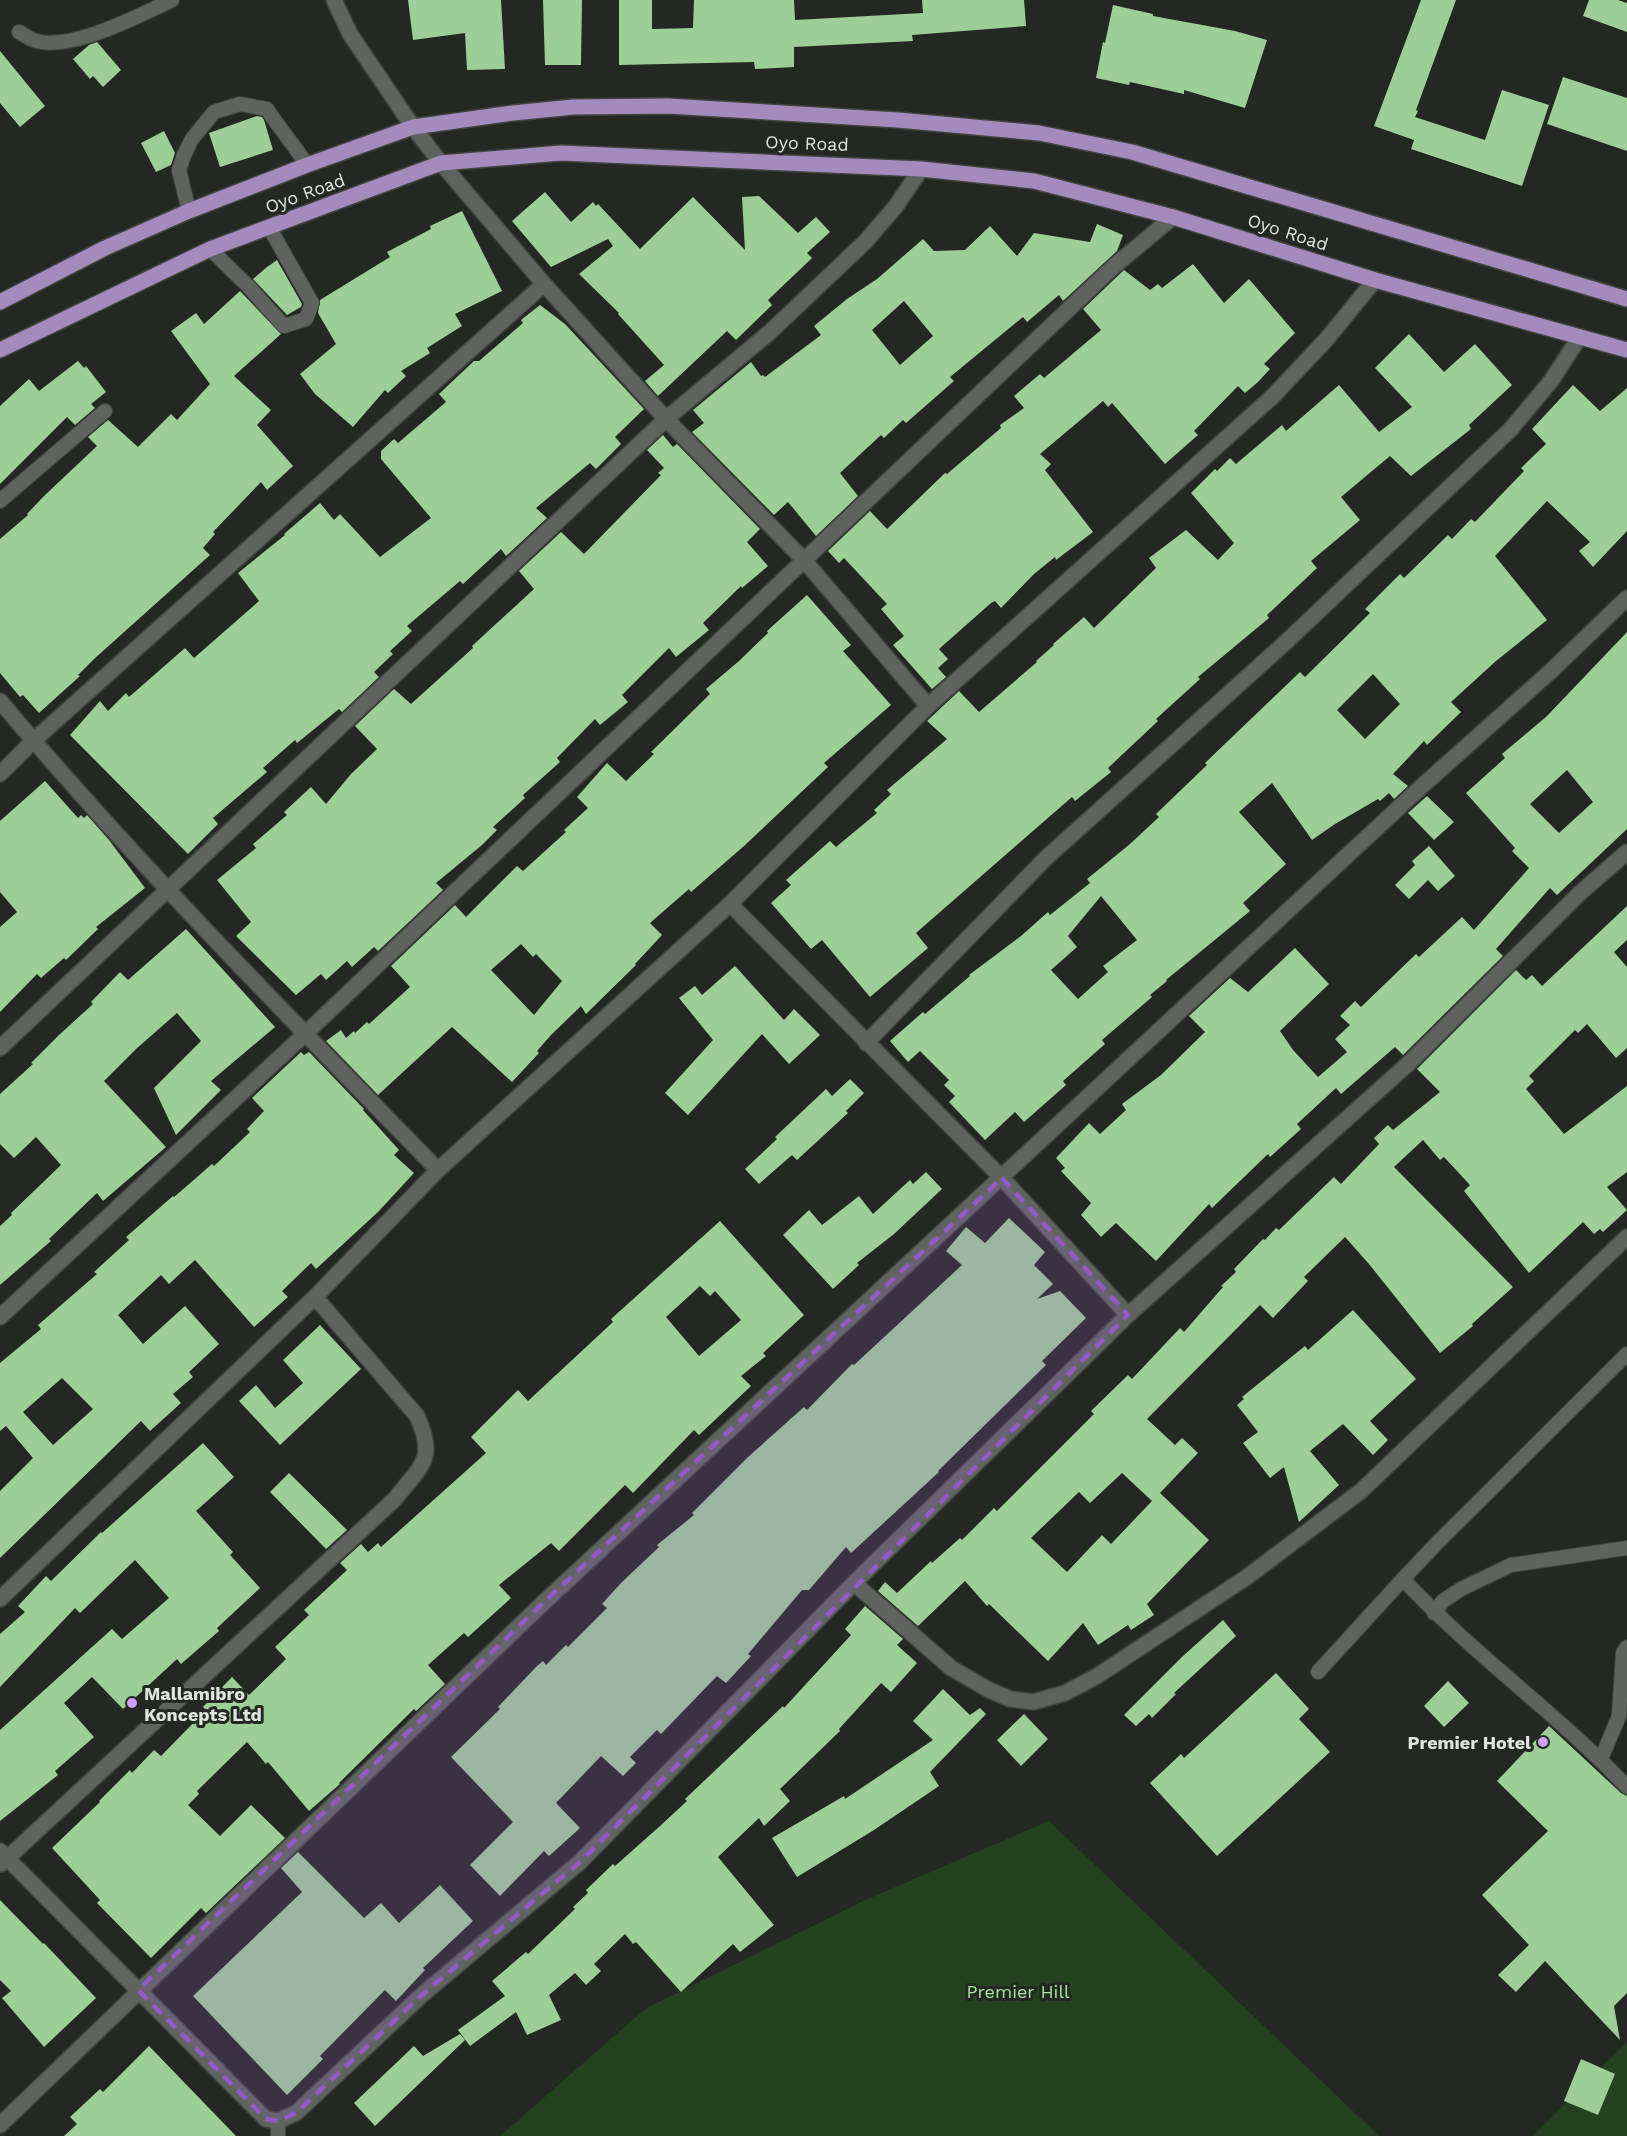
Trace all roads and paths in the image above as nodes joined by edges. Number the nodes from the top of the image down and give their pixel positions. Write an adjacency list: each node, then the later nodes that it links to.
1 (172, 0): 3 (lane)
2 (334, 0): 4 (street)
3 (19, 32)
4 (413, 127): 5 (street); 6 (main road, Oyo Road); 14 (main road, Oyo Road)
5 (441, 163): 7 (main road, Oyo Road); 10 (main road, Oyo Road); 13 (street)
6 (306, 165): 8 (main road, Oyo Road); 8 (lane)
7 (921, 169): 9 (main road, Oyo Road); 20 (street)
8 (189, 211): 15 (main road, Oyo Road)
9 (1173, 217): 12 (main road, Oyo Road); 22 (street)
10 (269, 227): 11 (main road, Oyo Road); 11 (lane)
11 (210, 249): 17 (main road, Oyo Road)
12 (1376, 280): 16 (main road, Oyo Road); 25 (street)
13 (544, 284): 20 (street); 26 (street)
14 (1627, 299)
15 (0, 302)
16 (1579, 338): 18 (main road, Oyo Road); 32 (street)
17 (0, 350)
18 (1627, 350)
19 (105, 411): 21 (lane)
20 (666, 418): 22 (street); 29 (street)
21 (0, 501)
22 (804, 560): 25 (street); 31 (street)
23 (1627, 598): 35 (street)
24 (0, 701): 26 (street)
25 (928, 706): 30 (street)
26 (33, 741): 27 (street); 29 (street)
27 (0, 774)
28 (1627, 852): 38 (street)
29 (167, 889): 31 (street); 33 (street)
30 (730, 904): 32 (street); 34 (street)
31 (305, 1034): 34 (street); 39 (street)
32 (866, 1043): 35 (street)
33 (0, 1048)
34 (438, 1170): 37 (street)
35 (1002, 1179): 38 (street); 51 (street)
36 (1627, 1237): 43 (street)
37 (315, 1297): 44 (street); 50 (street)
38 (1128, 1315): 43 (street)
39 (0, 1317)
40 (1627, 1354): 42 (lane)
41 (1627, 1548): 45 (lane)
42 (1403, 1579): 45 (lane); 47 (lane)
43 (854, 1583): 53 (street)
44 (0, 1599)
45 (1434, 1613): 48 (lane)
46 (1627, 1647): 48 (lane)
47 (1318, 1672)
48 (1600, 1759): 49 (lane)
49 (1627, 1787)
50 (2, 1858): 51 (street)
51 (138, 1990): 52 (street); 53 (street)
52 (0, 2125)
53 (278, 2128)

